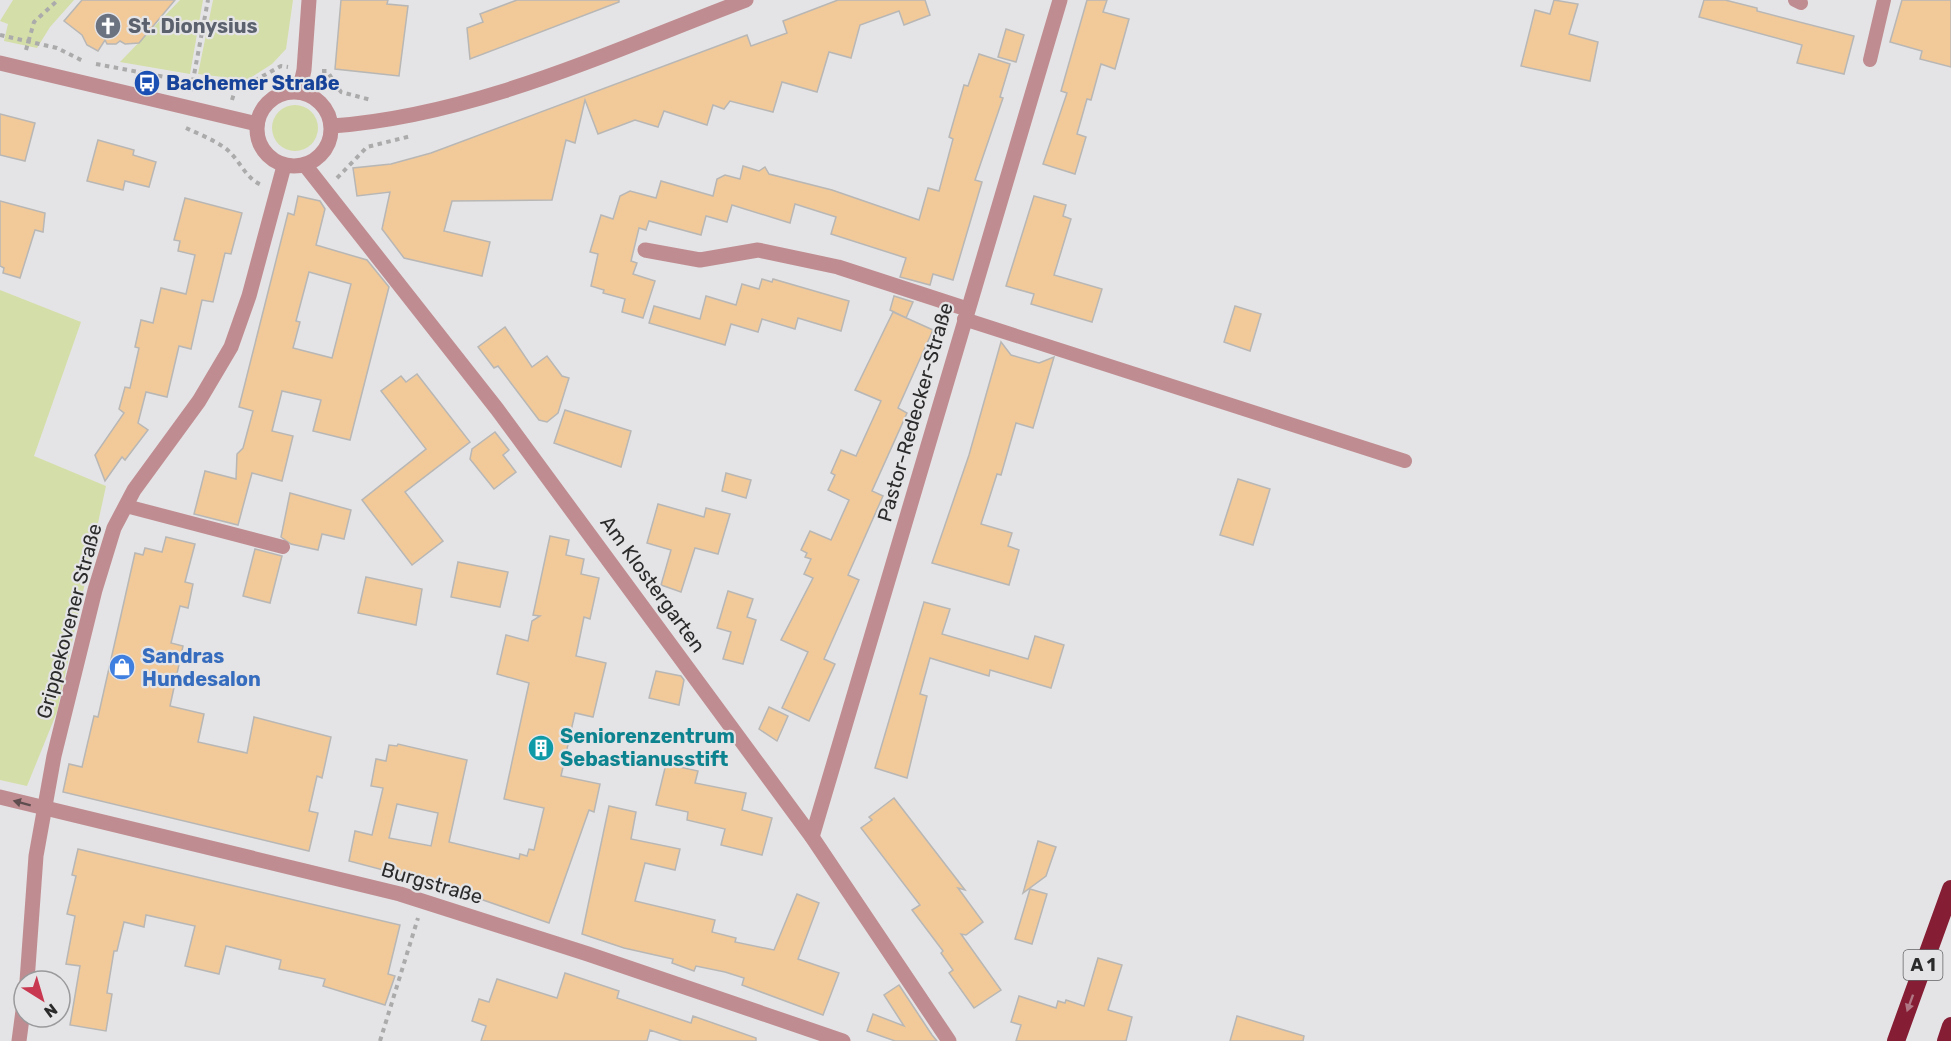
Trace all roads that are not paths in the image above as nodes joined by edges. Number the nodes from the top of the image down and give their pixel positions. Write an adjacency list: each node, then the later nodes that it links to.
1 (309, 0): 7 (street)
2 (746, 0): 9 (street)
3 (1060, 0): 13 (street, Pastor-Redecker-Straße)
4 (1884, 0): 5 (lane)
5 (1870, 60)
6 (0, 63): 8 (street)
7 (299, 92): 8 (street); 9 (street)
8 (257, 124): 11 (street)
9 (332, 126): 10 (street)
10 (305, 165): 11 (street); 19 (street, Am Klostergarten)
11 (284, 166): 15 (street, Grippekovener Straße)
12 (645, 250): 13 (street)
13 (966, 314): 14 (lane); 19 (street, Pastor-Redecker-Straße)
14 (1405, 461)
15 (126, 506): 16 (lane); 18 (street, Grippekovener Straße)
16 (283, 547)
17 (0, 797): 18 (street, Burgstraße, one-way to 17)
18 (44, 808): 21 (street, Grippekovener Straße); 23 (street, Burgstraße)
19 (812, 837): 24 (street, Am Klostergarten)
20 (1951, 889): 25 (highway, A 1, one-way to 25)
21 (28, 969)
22 (1951, 1026): 26 (highway)
23 (843, 1041)
24 (949, 1041)
25 (1896, 1041)
26 (1946, 1041)

